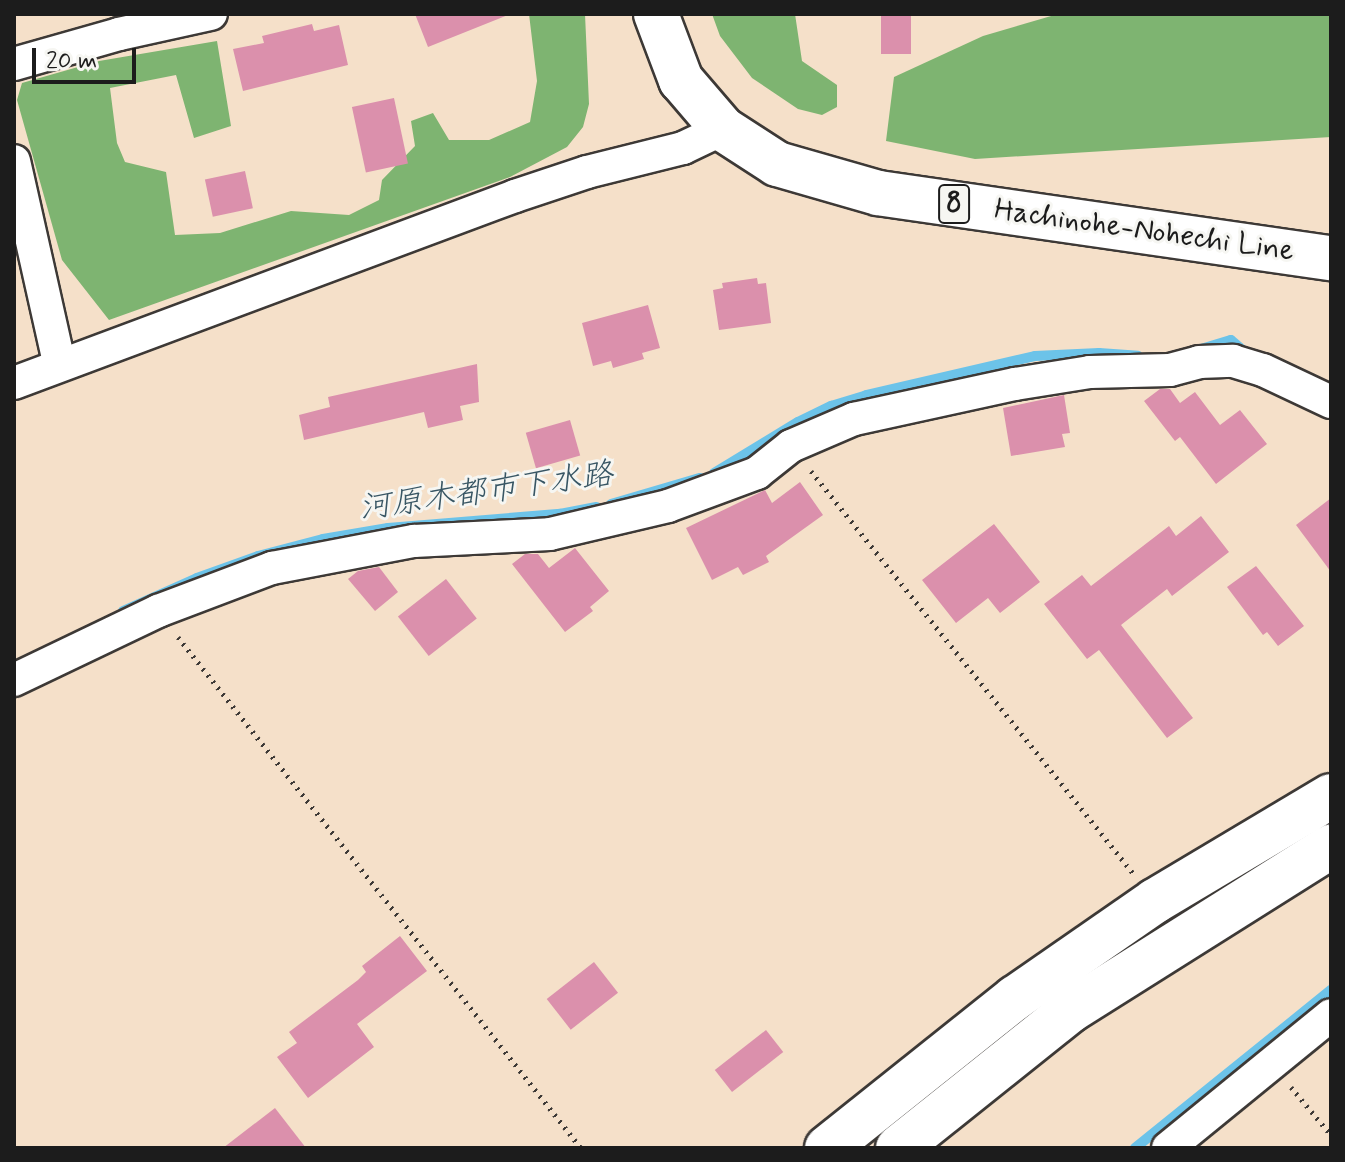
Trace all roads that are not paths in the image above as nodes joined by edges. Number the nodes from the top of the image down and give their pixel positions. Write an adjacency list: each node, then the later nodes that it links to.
1 (211, 14): 3 (street)
2 (656, 14): 4 (street, Hachinohe-Nohechi Line / 8)
3 (14, 64)
4 (723, 129): 6 (street, Hachinohe-Nohechi Line / 8); 7 (street)
5 (14, 161): 7 (street)
6 (1331, 258)
7 (59, 363): 8 (street)
8 (14, 383)
9 (1331, 402): 10 (street)
10 (14, 680)
11 (1331, 796): 14 (street)
12 (1331, 846): 15 (street)
13 (1331, 1015): 16 (street)
14 (827, 1148)
15 (898, 1148)
16 (1168, 1148)

